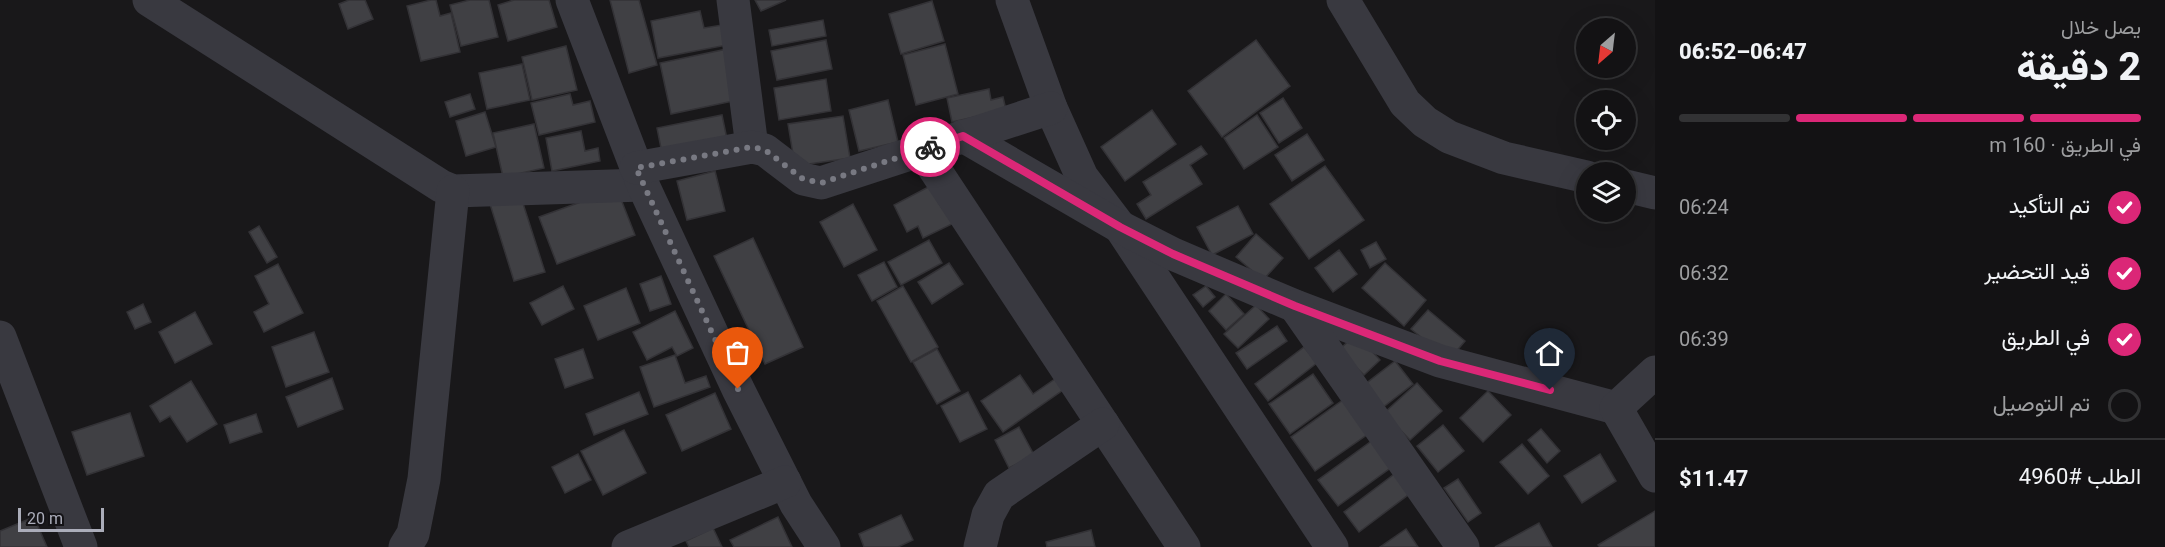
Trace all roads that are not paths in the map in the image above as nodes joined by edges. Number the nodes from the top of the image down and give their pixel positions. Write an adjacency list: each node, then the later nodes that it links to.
1 (149, 0): 13 (street)
2 (572, 0): 11 (street)
3 (733, 0): 8 (street)
4 (1012, 0): 6 (street)
5 (1343, 0): 10 (street)
6 (1051, 108): 7 (street); 15 (street)
7 (963, 136): 9 (street); 15 (street)
8 (752, 147): 9 (street); 11 (street)
9 (922, 150): 20 (street)
10 (1576, 174)
11 (640, 177): 13 (street); 22 (street)
12 (1636, 188): 14 (street)
13 (453, 191): 24 (street)
14 (1655, 193)
15 (1120, 227): 16 (street); 29 (street)
16 (1295, 306): 19 (street); 30 (street)
17 (0, 337): 23 (street)
18 (1655, 372): 19 (street)
19 (1616, 408): 21 (street)
20 (1103, 424): 27 (street); 28 (street)
21 (1655, 476)
22 (785, 482): 25 (street); 26 (street)
23 (81, 547)
24 (405, 547)
25 (628, 547)
26 (824, 547)
27 (980, 547)
28 (1184, 547)
29 (1332, 547)
30 (1463, 547)

